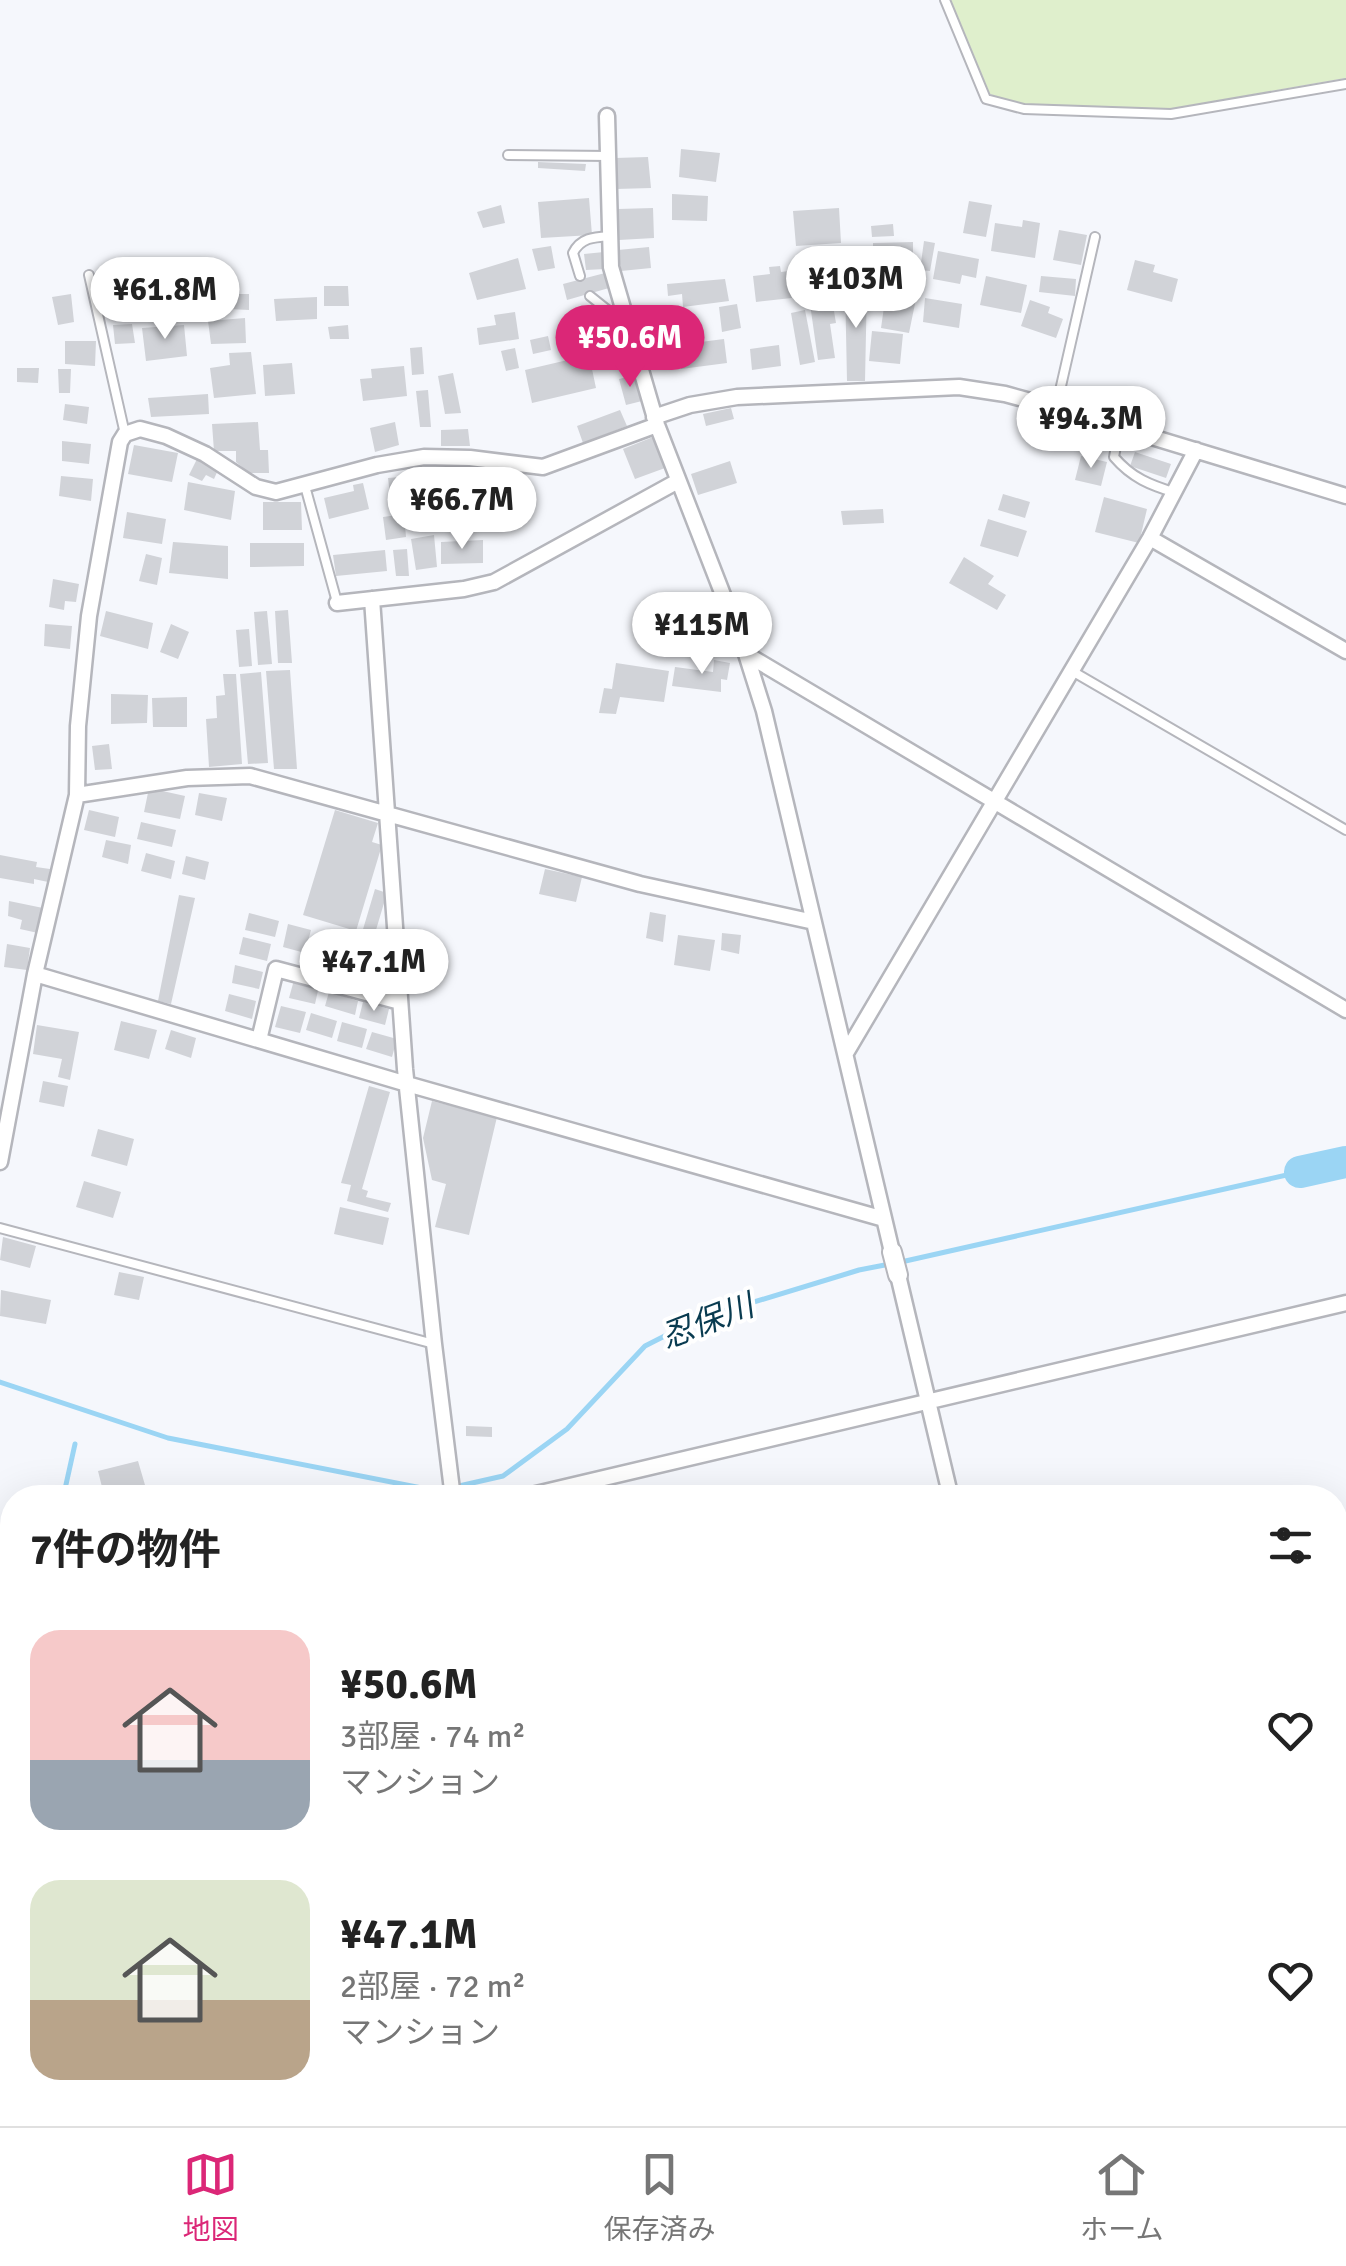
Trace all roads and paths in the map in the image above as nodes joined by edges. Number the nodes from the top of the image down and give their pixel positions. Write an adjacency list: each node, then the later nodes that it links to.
1 (945, 0): 2 (lane)
2 (1346, 84)
3 (607, 116): 5 (street)
4 (508, 155): 5 (lane)
5 (610, 156): 6 (street)
6 (611, 236): 9 (lane); 11 (street)
7 (1096, 237): 12 (lane)
8 (89, 275): 15 (lane)
9 (580, 276)
10 (590, 296): 11 (lane)
11 (628, 326): 13 (street)
12 (1056, 408): 13 (street); 14 (street)
13 (656, 421): 17 (street); 18 (street)
14 (1119, 430): 16 (street); 19 (lane)
15 (124, 434): 18 (street); 27 (street)
16 (1196, 450): 19 (street); 20 (street)
17 (678, 482): 22 (street); 25 (street)
18 (305, 486): 23 (lane)
19 (1176, 493): 21 (street)
20 (1346, 496)
21 (1150, 538): 24 (street); 26 (street)
22 (372, 600): 23 (street); 29 (street)
23 (337, 603)
24 (1346, 651)
25 (746, 654): 28 (street); 31 (street)
26 (1072, 671): 28 (street); 30 (lane)
27 (77, 794): 29 (street); 32 (street)
28 (995, 802): 34 (street); 36 (street)
29 (386, 812): 31 (street); 33 (street)
30 (1346, 830)
31 (814, 922): 36 (street)
32 (35, 974): 35 (street); 38 (street)
33 (400, 1002): 35 (street); 37 (street)
34 (1346, 1010)
35 (259, 1040): 37 (street)
36 (846, 1054): 39 (street)
37 (407, 1084): 39 (street); 44 (street)
38 (0, 1162)
39 (884, 1219): 41 (street)
40 (0, 1228): 44 (lane)
41 (892, 1252): 42 (street)
42 (898, 1275): 45 (street)
43 (1346, 1303): 45 (street)
44 (434, 1344): 46 (street)
45 (928, 1402): 47 (street); 48 (street)
46 (452, 1485)
47 (574, 1485)
48 (948, 1485)

